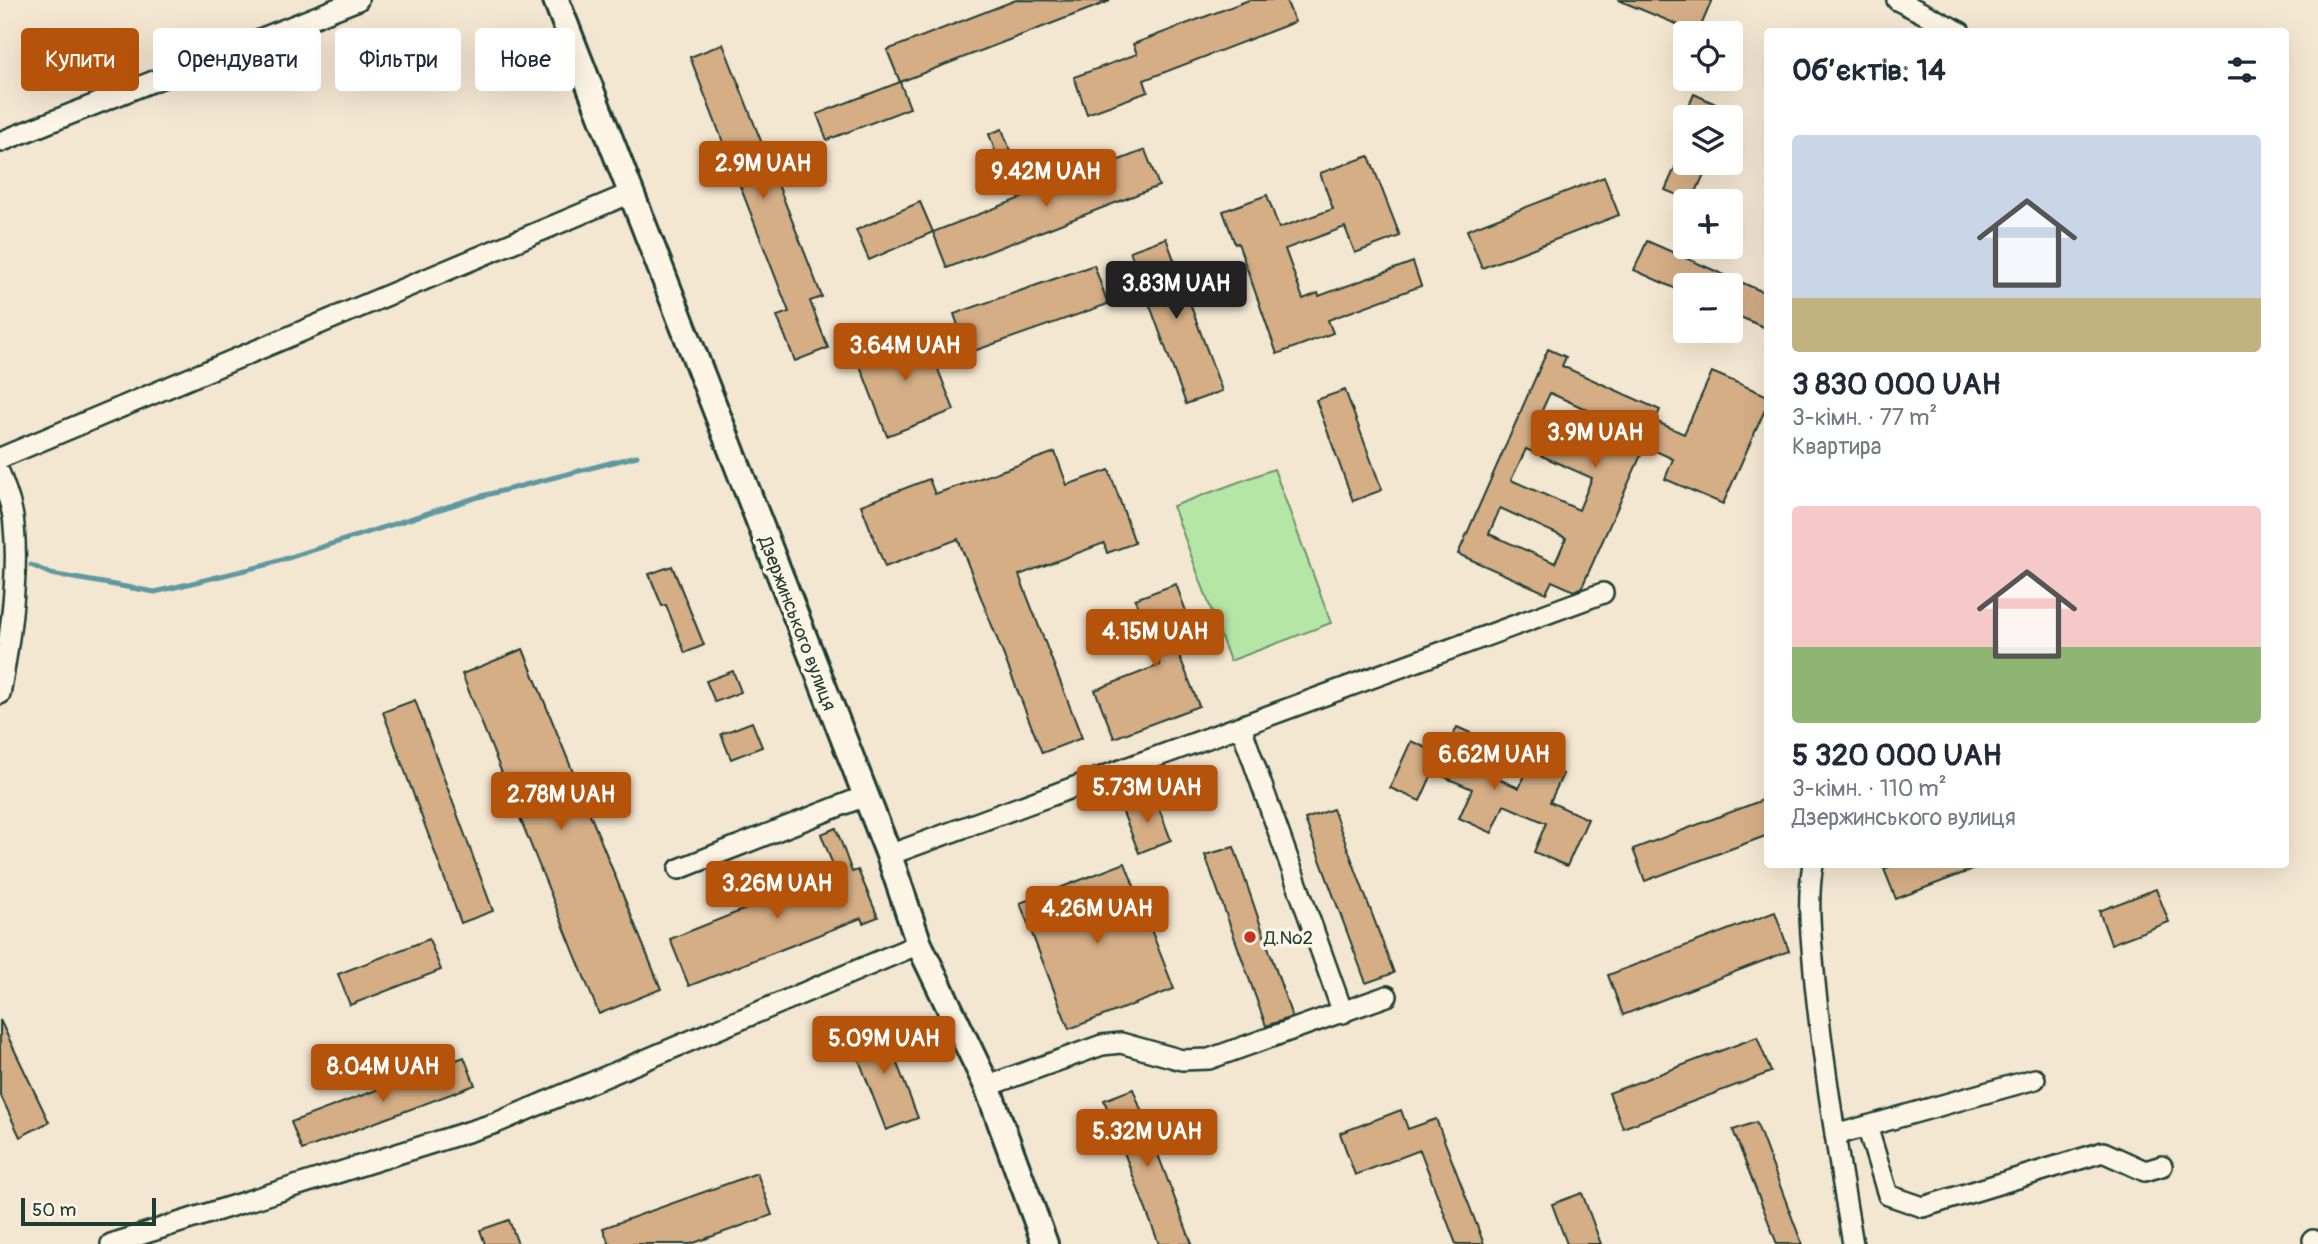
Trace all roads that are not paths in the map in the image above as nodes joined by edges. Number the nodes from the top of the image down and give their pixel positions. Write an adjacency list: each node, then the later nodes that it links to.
1 (358, 0): 5 (street)
2 (556, 0): 6 (main road, Дзержинського вулиця)
3 (1897, 0): 4 (street)
4 (1952, 28)
5 (0, 142)
6 (631, 192): 7 (street); 12 (main road, Дзержинського вулиця)
7 (0, 458)
8 (0, 474): 10 (street)
9 (1603, 593): 11 (street)
10 (0, 694)
11 (1241, 727): 13 (street); 18 (street)
12 (865, 796): 13 (main road, Дзержинського вулиця); 15 (street)
13 (889, 855): 16 (main road, Дзержинського вулиця)
14 (1813, 868): 22 (street)
15 (679, 869)
16 (919, 944): 20 (main road, Дзержинського вулиця); 24 (street)
17 (1387, 996): 18 (street)
18 (1343, 1013): 20 (street)
19 (2035, 1079): 21 (street)
20 (987, 1086): 25 (main road, Дзержинського вулиця)
21 (1867, 1126): 22 (street); 23 (street)
22 (1835, 1135): 26 (street)
23 (2162, 1166)
24 (111, 1244)
25 (1045, 1244)
26 (1853, 1244)

